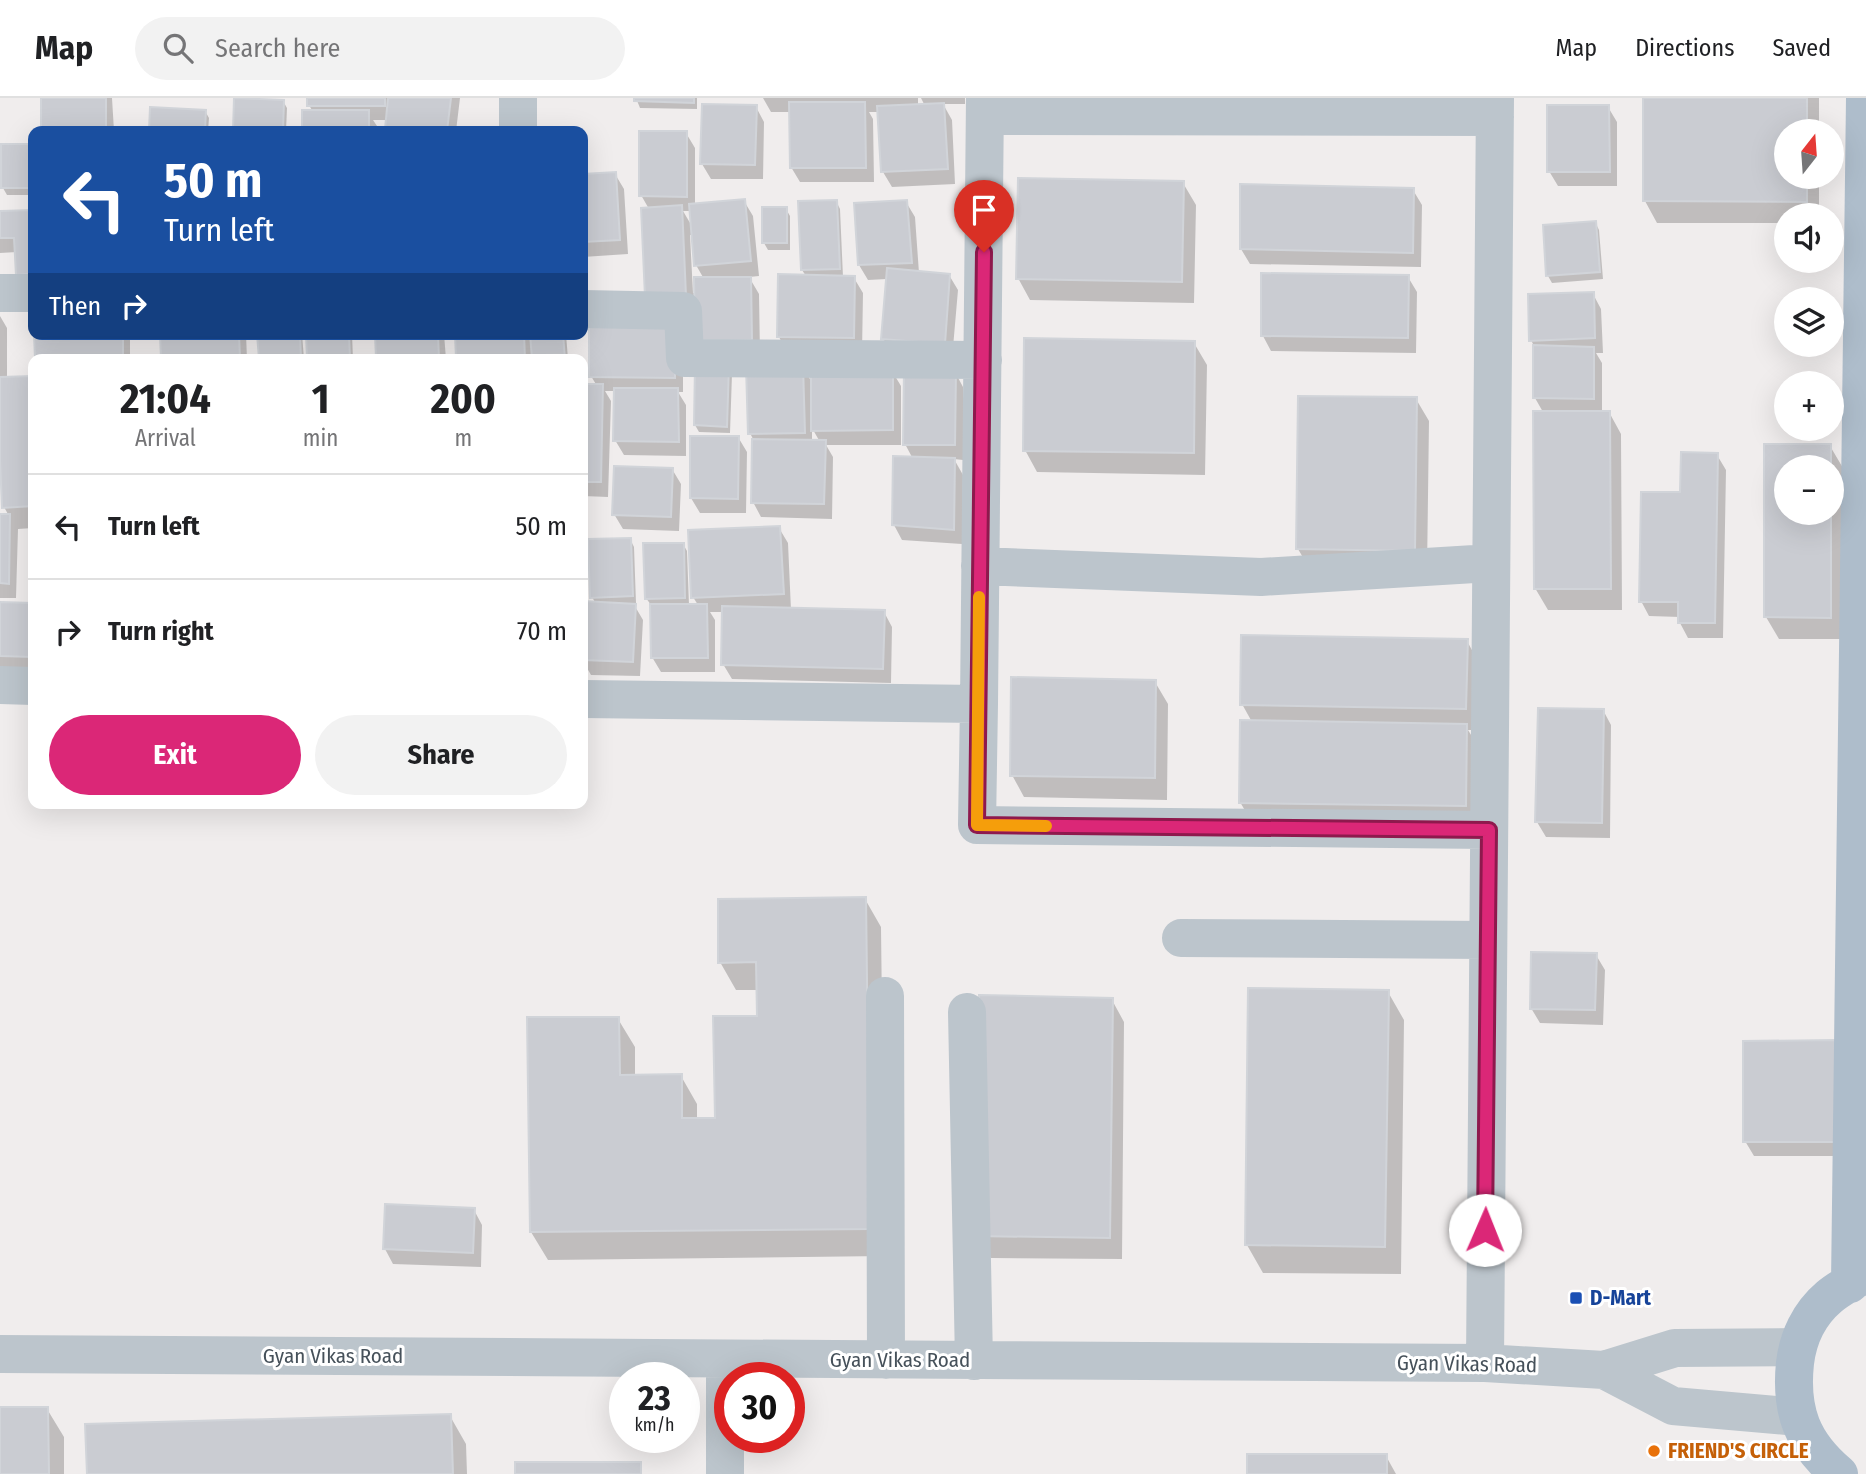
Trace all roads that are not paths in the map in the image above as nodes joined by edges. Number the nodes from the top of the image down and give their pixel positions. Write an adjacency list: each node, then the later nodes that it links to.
1 (518, 98): 5 (street)
2 (1865, 98): 21 (main road)
3 (985, 107): 4 (street); 9 (street)
4 (1495, 107): 10 (street)
5 (518, 126)
6 (0, 293): 7 (street)
7 (28, 293)
8 (588, 309): 9 (street)
9 (983, 360): 11 (street)
10 (1491, 564): 11 (street); 16 (street)
11 (979, 566): 15 (street)
12 (0, 685): 13 (street)
13 (28, 686)
14 (588, 699): 15 (street)
15 (979, 704): 16 (street)
16 (1489, 830): 18 (street)
17 (1181, 938): 18 (street)
18 (1488, 940): 27 (street)
19 (886, 996): 25 (street)
20 (967, 1012): 26 (street)
21 (1858, 1279): 22 (main road)
22 (1797, 1347): 28 (street, Gyan Vikas Road); 29 (main road)
23 (0, 1354): 24 (street, Gyan Vikas Road)
24 (725, 1359): 25 (street, Gyan Vikas Road); 31 (street)
25 (886, 1360): 26 (street, Gyan Vikas Road)
26 (974, 1361): 27 (street, Gyan Vikas Road)
27 (1485, 1363): 28 (street, Gyan Vikas Road)
28 (1604, 1370): 29 (street)
29 (1798, 1417): 30 (main road)
30 (1829, 1469)
31 (725, 1474)

